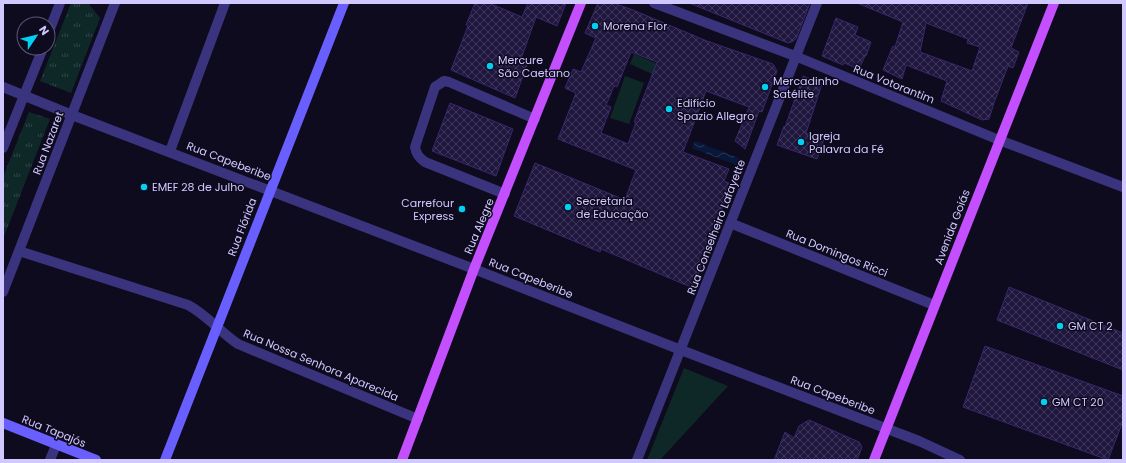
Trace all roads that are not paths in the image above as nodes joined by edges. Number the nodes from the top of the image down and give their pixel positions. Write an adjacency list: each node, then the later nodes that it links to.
1 (60, 3): 9 (street)
2 (115, 3): 14 (street, Rua Nazaret)
3 (226, 3): 18 (street)
4 (344, 3): 20 (street, Rua Flórida)
5 (582, 3): 15 (main road, Rua Alegre)
6 (654, 3): 11 (street, Rua Votorantim)
7 (817, 3): 11 (street, Rua Conselheiro Lafayette)
8 (1054, 3): 16 (main road, Avenida Goiás)
9 (55, 16)
10 (40, 56): 13 (street)
11 (795, 56): 16 (street, Rua Votorantim); 22 (street, Rua Conselheiro Lafayette)
12 (3, 87): 13 (street, Rua Capeberibe)
13 (24, 95): 14 (street, Rua Capeberibe); 17 (street)
14 (72, 115): 18 (street, Rua Capeberibe); 23 (street, Rua Nazaret)
15 (535, 119): 21 (main road, Rua Alegre); 21 (street)
16 (999, 140): 19 (street, Rua Votorantim); 26 (main road, Avenida Goiás)
17 (3, 148)
18 (170, 151): 20 (street, Rua Capeberibe)
19 (1123, 187)
20 (269, 190): 24 (street, Rua Capeberibe); 27 (street, Rua Flórida)
21 (505, 194): 24 (main road, Rua Alegre)
22 (730, 223): 26 (street, Rua Domingos Ricci); 28 (street, Rua Conselheiro Lafayette)
23 (19, 251): 25 (street, Rua Nazaret); 27 (street, Rua Nossa Senhora Aparecida)
24 (474, 269): 28 (street, Rua Capeberibe); 29 (main road, Rua Alegre)
25 (3, 292)
26 (934, 305): 31 (main road, Avenida Goiás)
27 (218, 327): 29 (street, Rua Nossa Senhora Aparecida); 35 (street, Rua Flórida)
28 (681, 350): 31 (street, Rua Capeberibe); 37 (street, Rua Conselheiro Lafayette)
29 (418, 419): 36 (main road, Rua Alegre)
30 (3, 423): 32 (street, Rua Tapajós)
31 (886, 428): 38 (main road, Avenida Goiás); 39 (street, Rua Capeberibe)
32 (56, 445): 33 (street); 34 (street, Rua Tapajós)
33 (50, 460)
34 (96, 460)
35 (165, 460)
36 (402, 460)
37 (637, 460)
38 (874, 460)
39 (960, 460)

